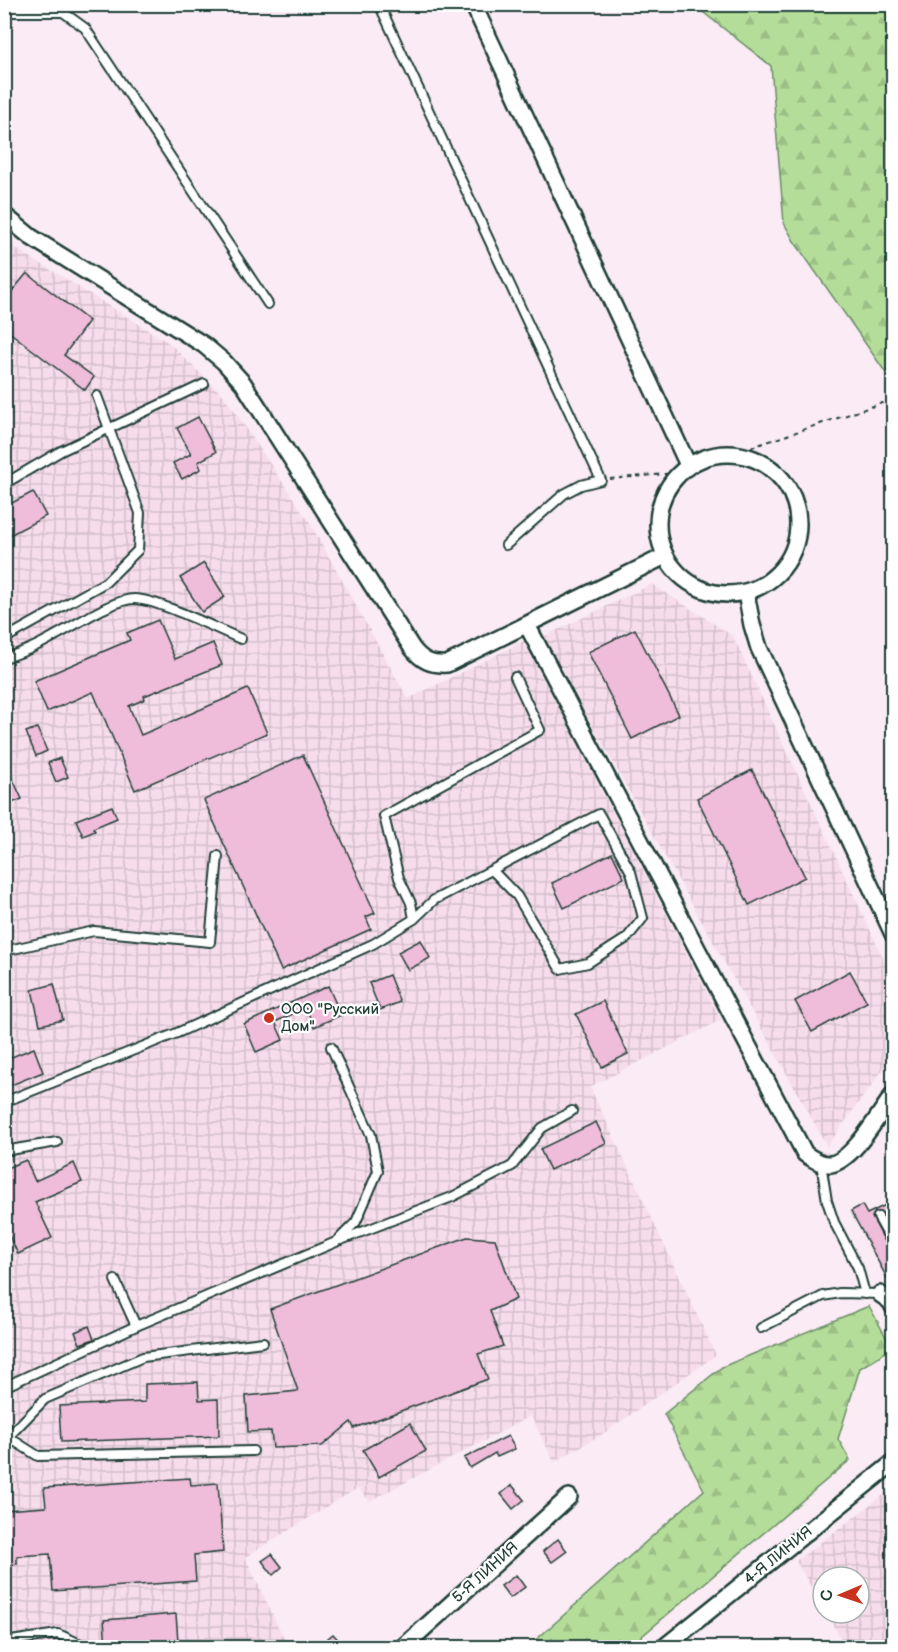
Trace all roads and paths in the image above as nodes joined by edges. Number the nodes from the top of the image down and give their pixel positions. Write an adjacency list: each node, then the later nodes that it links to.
1 (380, 4): 12 (lane)
2 (473, 4): 11 (street)
3 (4, 7): 5 (lane)
4 (4, 216): 17 (street)
5 (268, 304)
6 (204, 384): 9 (lane)
7 (97, 396): 9 (lane)
8 (894, 399): 10 (path)
9 (108, 428): 13 (lane); 18 (lane)
10 (734, 453): 11 (street); 16 (street)
11 (683, 469): 12 (path); 15 (street)
12 (601, 480): 14 (lane)
13 (4, 484)
14 (506, 544)
15 (665, 556): 16 (street); 17 (street)
16 (746, 594): 25 (street)
17 (526, 625): 33 (street)
18 (4, 639)
19 (241, 639): 20 (lane)
20 (4, 658)
21 (515, 676): 24 (lane)
22 (218, 856): 26 (lane)
23 (492, 870): 23 (lane); 24 (lane)
24 (414, 919): 29 (lane)
25 (894, 936)
26 (4, 951)
27 (331, 1047): 35 (lane)
28 (894, 1094): 33 (street)
29 (4, 1102)
30 (572, 1111): 35 (lane)
31 (57, 1142): 32 (lane)
32 (4, 1152)
33 (821, 1162): 38 (lane)
34 (879, 1217): 36 (lane)
35 (336, 1242): 40 (lane)
36 (894, 1246)
37 (115, 1280): 40 (lane)
38 (872, 1294): 39 (street); 41 (lane)
39 (894, 1308)
40 (136, 1326): 43 (lane)
41 (761, 1328)
42 (263, 1342): 44 (lane)
43 (4, 1387)
44 (6, 1437): 45 (lane)
45 (253, 1451)
46 (894, 1462): 51 (street, 4-Я ЛИНИЯ)
47 (569, 1497): 50 (street, 5-Я ЛИНИЯ)
48 (4, 1642): 49 (lane)
49 (89, 1647)
50 (402, 1647)
51 (663, 1647)

